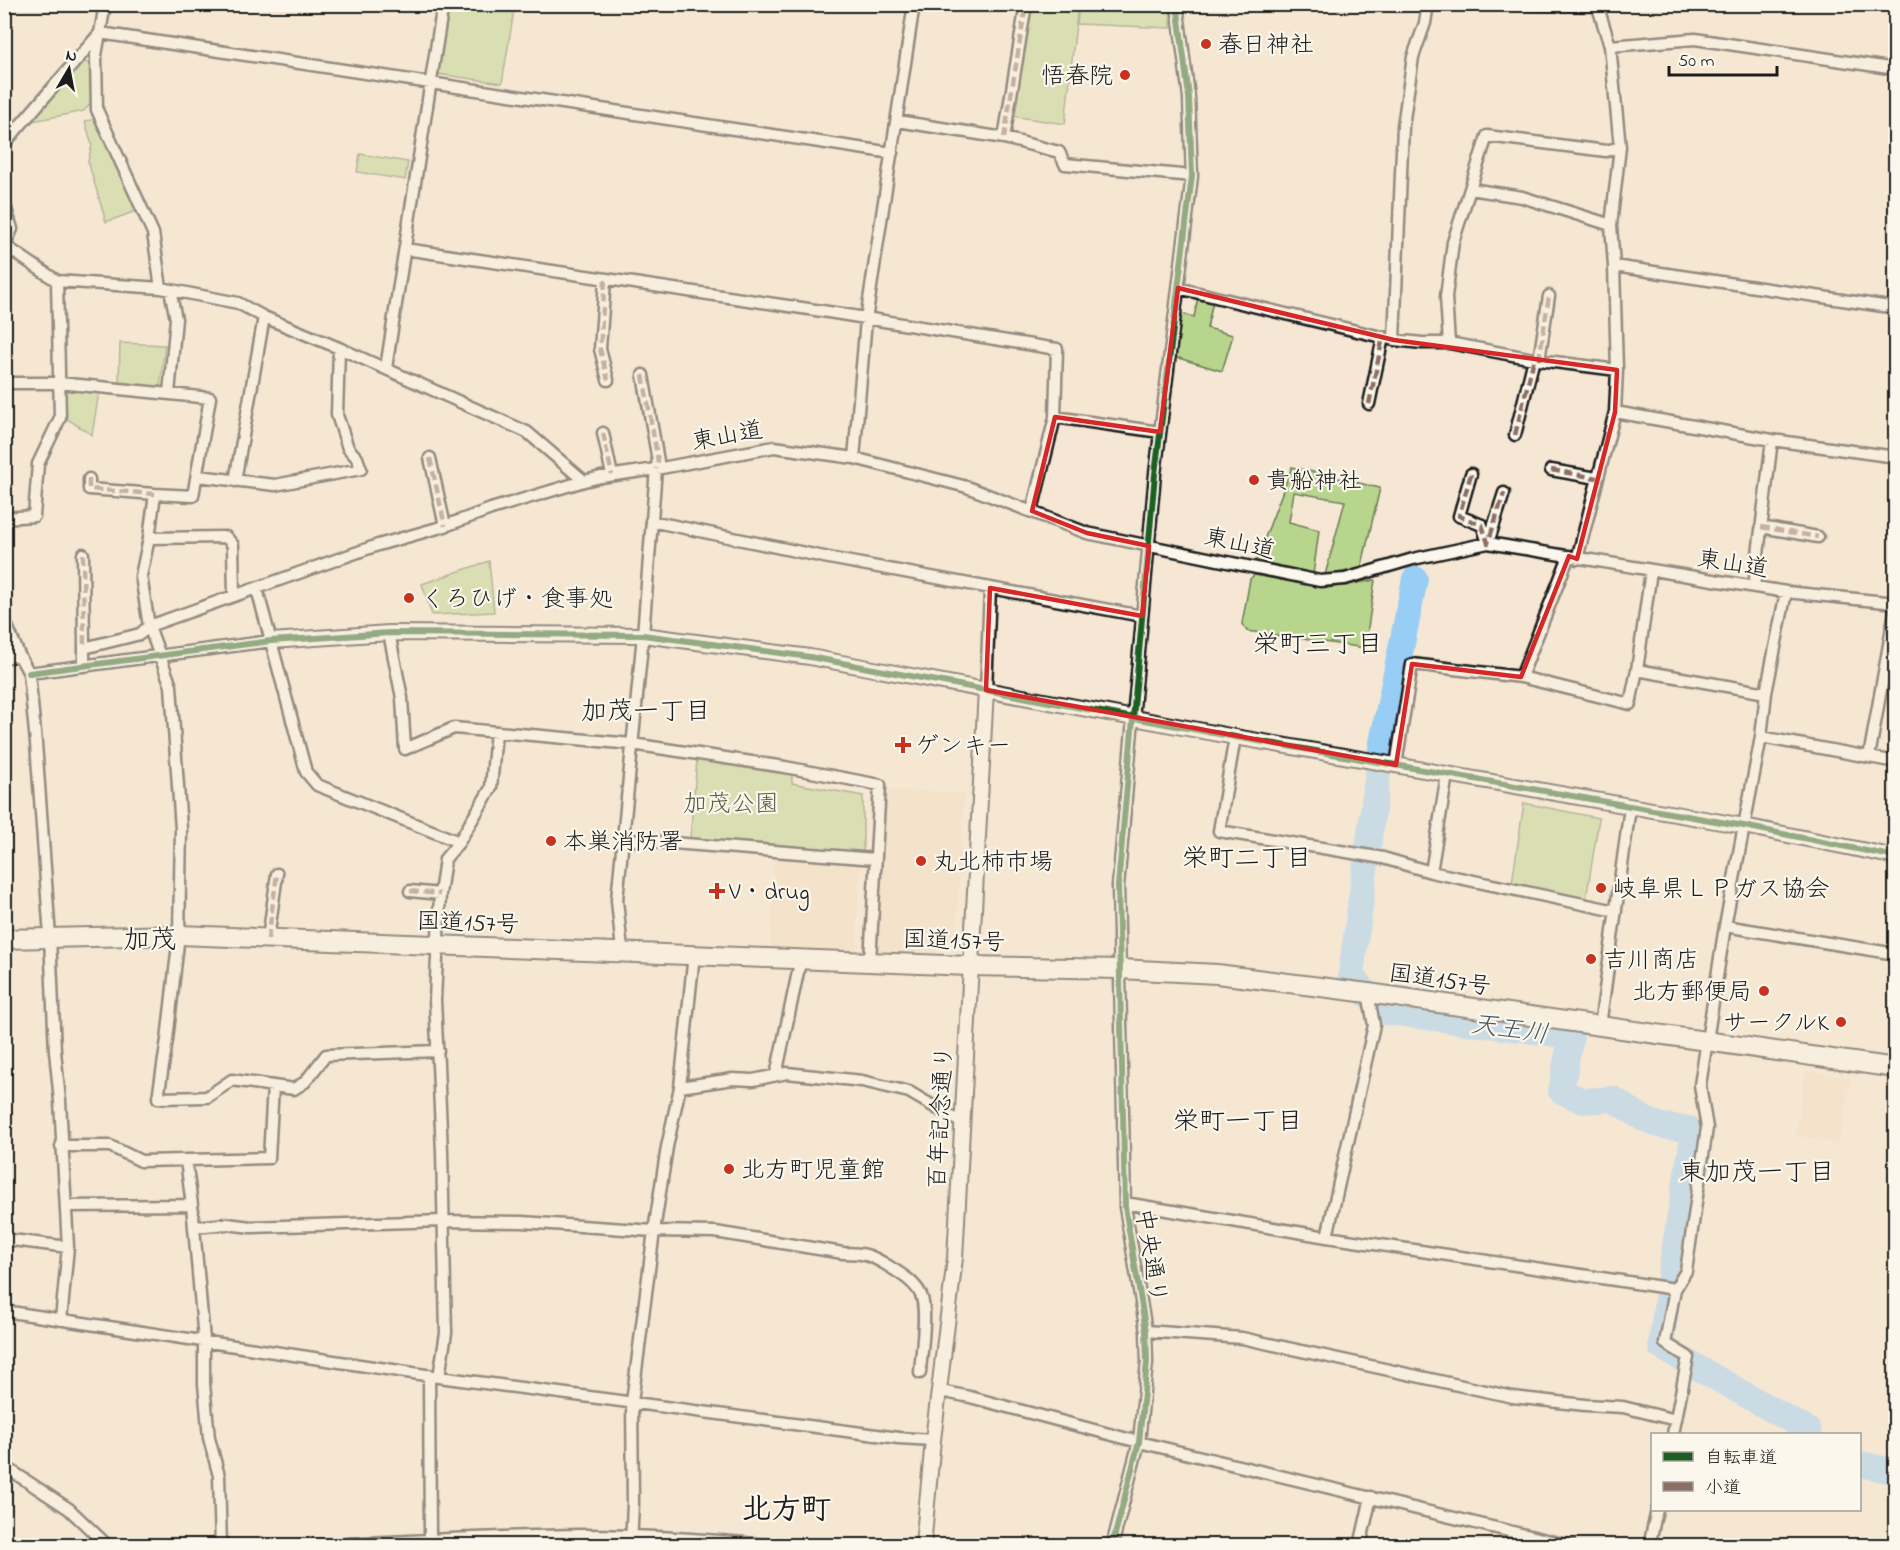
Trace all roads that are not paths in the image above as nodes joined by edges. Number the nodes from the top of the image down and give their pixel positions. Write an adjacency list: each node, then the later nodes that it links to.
1 (85, 4): 8 (street)
2 (443, 4): 13 (street)
3 (914, 4): 14 (street)
4 (1026, 4): 15 (street)
5 (1177, 4): 19 (street, 中央通り)
6 (1428, 4): 35 (street)
7 (1521, 4): 9 (street)
8 (105, 5): 10 (street)
9 (1597, 5): 11 (street)
10 (100, 33): 13 (street); 16 (street); 29 (street)
11 (1610, 46): 12 (street); 17 (street)
12 (1896, 69)
13 (431, 82): 18 (street); 24 (street)
14 (897, 121): 15 (street); 18 (street)
15 (1004, 138): 19 (street)
16 (4, 144)
17 (1620, 147): 20 (street); 22 (street)
18 (892, 153): 33 (street)
19 (1192, 176): 28 (street, 中央通り)
20 (1470, 189): 22 (street); 36 (street)
21 (4, 202): 23 (street)
22 (1611, 225): 25 (street)
23 (5, 245): 27 (street)
24 (405, 249): 26 (street); 39 (street)
25 (1614, 266): 31 (street); 40 (street)
26 (604, 280): 33 (street); 42 (street)
27 (57, 281): 29 (street); 44 (street)
28 (1178, 288): 34 (street); 49 (street, 中央通り)
29 (165, 289): 32 (street); 45 (street)
30 (1549, 296): 38 (street)
31 (1896, 308)
32 (264, 317): 37 (street); 63 (street)
33 (866, 320): 48 (street); 55 (street)
34 (1383, 337): 35 (street); 46 (street)
35 (1394, 340): 36 (street)
36 (1449, 344): 38 (street)
37 (339, 348): 39 (street); 63 (street)
38 (1536, 359): 40 (street); 51 (street)
39 (386, 368): 64 (street)
40 (1617, 370): 47 (street)
41 (642, 375): 56 (street)
42 (608, 380)
43 (4, 383): 44 (street)
44 (59, 383): 45 (street); 68 (street)
45 (169, 393): 60 (street)
46 (1369, 404)
47 (1615, 412): 52 (street); 61 (street)
48 (1055, 417): 49 (street); 67 (street)
49 (1160, 432): 75 (street, 中央通り)
50 (603, 433): 59 (street)
51 (1515, 435)
52 (1772, 440): 53 (street); 71 (street)
53 (1896, 457)
54 (430, 458): 70 (street)
55 (854, 458): 56 (street, 東山道); 67 (street, 東山道)
56 (656, 469): 59 (street, 東山道); 69 (street)
57 (1551, 470): 61 (street)
58 (1471, 474): 74 (street)
59 (612, 475): 64 (street, 東山道)
60 (198, 476): 63 (street); 66 (street)
61 (1597, 478): 77 (street)
62 (89, 479): 66 (street)
63 (235, 481)
64 (584, 481): 70 (street, 東山道)
65 (1504, 493): 74 (street)
66 (155, 494): 73 (street)
67 (1032, 511): 75 (street, 東山道)
68 (4, 518)
69 (651, 521): 80 (street); 89 (street)
70 (445, 526): 81 (street, 東山道)
71 (1761, 527): 72 (street); 79 (street)
72 (1818, 537)
73 (149, 538): 83 (street); 87 (street)
74 (1488, 543): 75 (street, 東山道); 77 (street, 東山道)
75 (1149, 546): 85 (street, 中央通り)
76 (83, 554): 91 (street)
77 (1573, 558): 78 (street, 東山道); 98 (street)
78 (1651, 570): 79 (street, 東山道); 96 (street)
79 (1754, 587): 82 (street, 東山道)
80 (990, 588): 85 (street); 99 (street)
81 (257, 589): 83 (street, 東山道); 90 (street)
82 (1786, 592): 84 (street, 東山道); 100 (street)
83 (234, 596): 87 (street, 東山道)
84 (1896, 604): 106 (street)
85 (1142, 616): 101 (street, 中央通り)
86 (4, 619): 92 (street)
87 (149, 626): 91 (street, 東山道); 93 (street)
88 (388, 633): 89 (street); 90 (street); 102 (street)
89 (643, 635): 99 (street); 105 (street)
90 (271, 641): 93 (street); 113 (street)
91 (84, 648): 95 (street)
92 (19, 655): 94 (street); 97 (street)
93 (160, 656): 95 (street); 122 (street)
94 (4, 658)
95 (84, 666): 97 (street)
96 (1637, 670): 98 (street); 100 (street)
97 (29, 673): 123 (street)
98 (1521, 677): 108 (street)
99 (986, 690): 101 (street); 132 (street, 百年記念通り)
100 (1766, 693): 104 (street)
101 (1134, 717): 103 (street); 133 (street, 中央通り)
102 (496, 732): 105 (street); 113 (street)
103 (1235, 737): 108 (street); 116 (street)
104 (1761, 737): 106 (street); 111 (street)
105 (632, 744): 112 (street); 115 (street)
106 (1869, 757): 107 (street)
107 (1896, 762)
108 (1396, 765): 109 (street)
109 (1447, 775): 110 (street); 116 (street)
110 (1630, 807): 111 (street); 120 (street)
111 (1744, 826): 114 (street); 121 (street)
112 (622, 839): 115 (street); 127 (street)
113 (459, 842): 119 (street)
114 (1896, 857)
115 (875, 859): 131 (street)
116 (1431, 872): 120 (street)
117 (277, 874): 125 (street)
118 (410, 891): 119 (street)
119 (440, 894): 126 (street)
120 (1616, 911): 135 (street)
121 (1725, 926): 129 (street); 136 (street)
122 (179, 935): 123 (highway, 国道157号); 125 (highway, 国道157号); 140 (street)
123 (50, 937): 124 (highway, 国道157号); 143 (street)
124 (4, 939)
125 (268, 939): 126 (highway, 国道157号)
126 (438, 945): 127 (highway, 国道157号); 137 (street)
127 (622, 951): 128 (highway, 国道157号)
128 (694, 954): 130 (highway, 国道157号); 141 (street)
129 (1896, 954)
130 (801, 958): 131 (highway, 国道157号); 139 (street)
131 (870, 961): 132 (highway, 国道157号)
132 (970, 966): 133 (highway, 国道157号); 142 (street, 百年記念通り)
133 (1119, 969): 134 (highway, 国道157号); 145 (street, 中央通り)
134 (1368, 993): 135 (highway, 国道157号); 151 (street)
135 (1600, 1026): 136 (highway, 国道157号)
136 (1707, 1041): 138 (highway, 国道157号); 154 (street)
137 (438, 1051): 140 (street); 148 (street)
138 (1896, 1068)
139 (776, 1075): 141 (street); 142 (street)
140 (273, 1086): 144 (street)
141 (680, 1087): 150 (street)
142 (962, 1123): 161 (street, 百年記念通り)
143 (61, 1146): 144 (street); 147 (street)
144 (186, 1160): 146 (street)
145 (1125, 1203): 151 (street); 157 (street, 中央通り)
146 (192, 1205): 147 (street); 149 (street)
147 (66, 1206): 153 (street)
148 (443, 1221): 149 (street); 150 (street); 160 (street)
149 (194, 1227): 158 (street)
150 (654, 1231): 159 (street); 162 (street)
151 (1327, 1238): 154 (street)
152 (4, 1239): 153 (street)
153 (68, 1247): 156 (street)
154 (1675, 1289): 163 (street)
155 (4, 1311): 156 (street)
156 (61, 1320): 158 (street)
157 (1146, 1331): 163 (street); 166 (street, 中央通り)
158 (204, 1340): 160 (street); 173 (street)
159 (920, 1373)
160 (434, 1376): 162 (street); 170 (street)
161 (940, 1391): 165 (street, 百年記念通り); 166 (street)
162 (632, 1402): 165 (street); 171 (street)
163 (1676, 1420): 164 (street)
164 (1673, 1433)
165 (933, 1440): 176 (street, 百年記念通り)
166 (1139, 1442): 168 (street); 177 (street, 中央通り)
167 (4, 1466): 172 (street)
168 (1371, 1497): 178 (street); 179 (street)
169 (1657, 1511): 180 (street)
170 (430, 1539): 171 (street); 174 (street)
171 (632, 1541): 175 (street)
172 (108, 1545)
173 (221, 1545)
174 (311, 1545)
175 (779, 1545)
176 (922, 1545)
177 (1112, 1545)
178 (1360, 1545)
179 (1571, 1545)
180 (1649, 1545)

